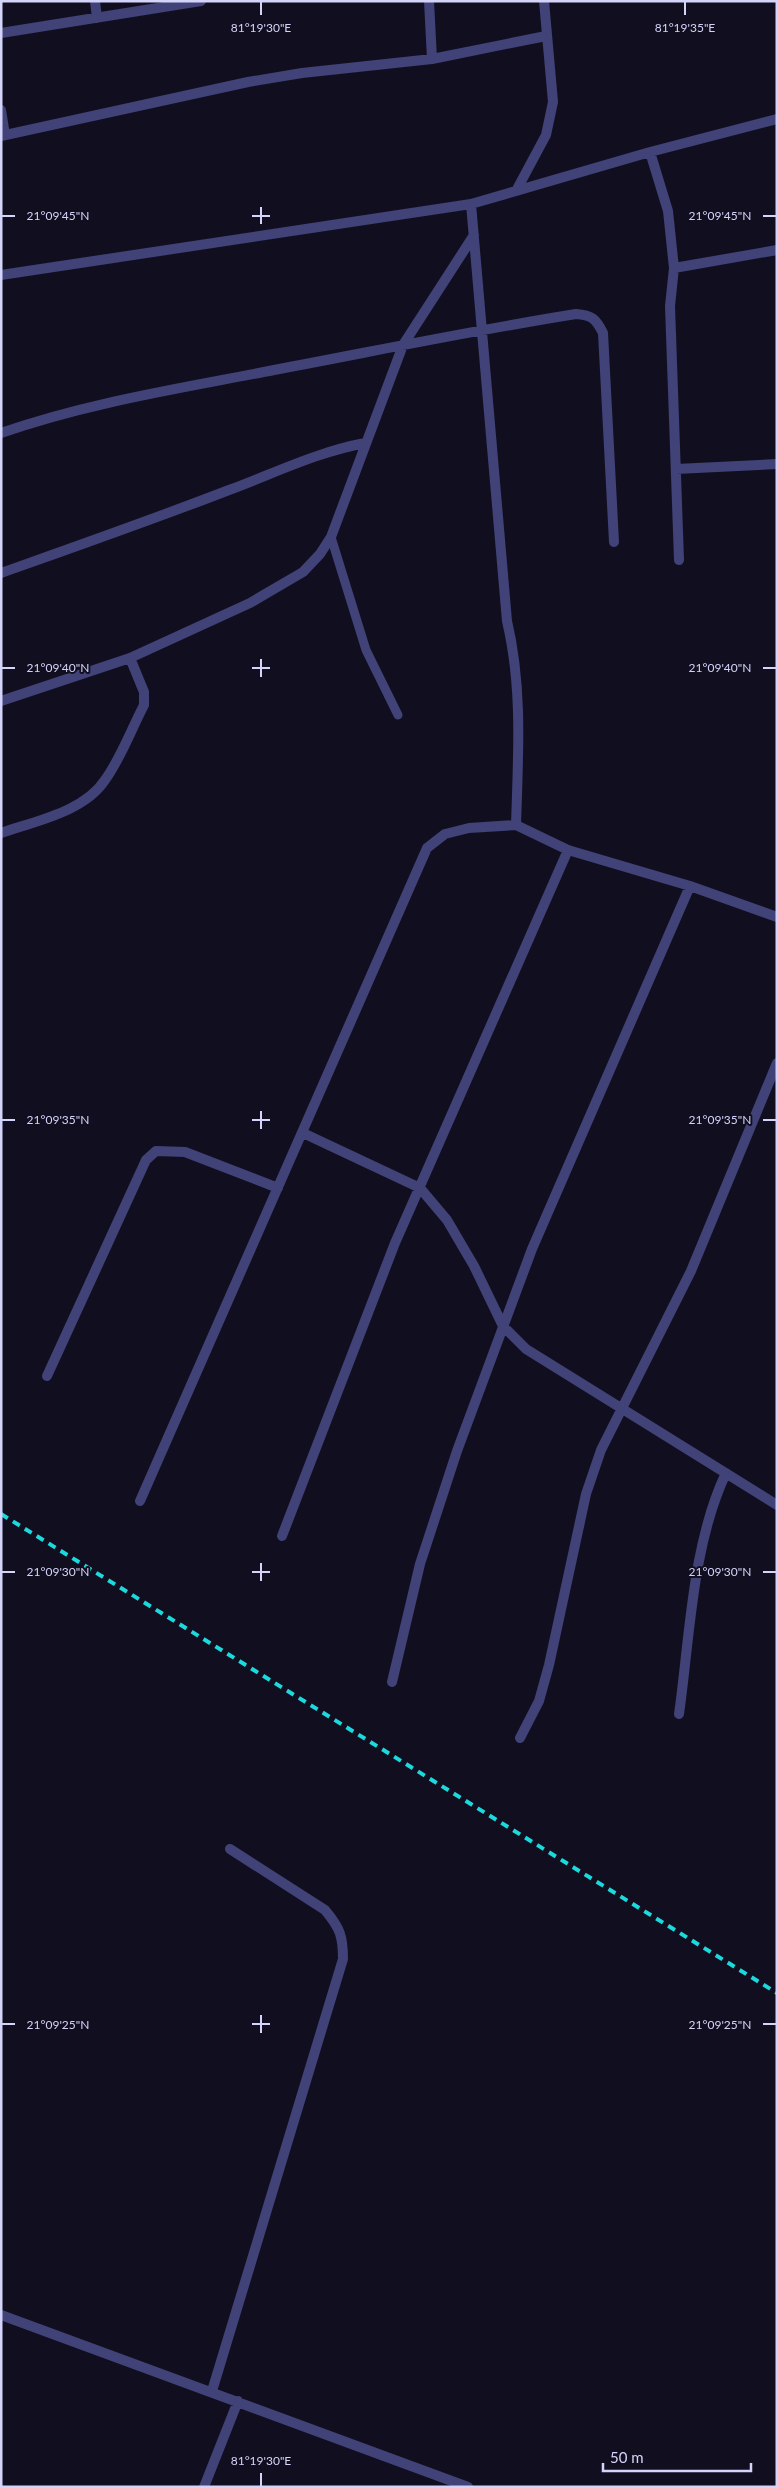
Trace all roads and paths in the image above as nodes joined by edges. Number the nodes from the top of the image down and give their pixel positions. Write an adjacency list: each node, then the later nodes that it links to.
1 (95, 1): 5 (street)
2 (201, 1): 5 (street)
3 (429, 1): 8 (street)
4 (544, 1): 7 (street)
5 (97, 18): 6 (street)
6 (1, 33)
7 (546, 36): 8 (street); 13 (street)
8 (432, 59): 11 (street)
9 (1, 110): 11 (street)
10 (777, 119): 12 (street)
11 (3, 136)
12 (650, 152): 13 (street); 17 (street)
13 (516, 191): 14 (street)
14 (471, 204): 15 (street); 18 (street)
15 (474, 234): 19 (street); 20 (street)
16 (777, 250): 17 (street)
17 (674, 268): 24 (street)
18 (1, 275)
19 (483, 328): 20 (street); 26 (street); 32 (street)
20 (403, 345): 21 (street); 22 (street)
21 (1, 433)
22 (365, 443): 25 (street); 28 (street)
23 (777, 464): 24 (street)
24 (676, 469): 27 (street)
25 (331, 537): 29 (street); 31 (lane)
26 (614, 542)
27 (679, 560)
28 (1, 573)
29 (130, 658): 30 (street); 33 (street)
30 (1, 702)
31 (398, 715)
32 (516, 825): 34 (street); 38 (street)
33 (1, 833)
34 (568, 850): 35 (street); 40 (street)
35 (690, 886): 36 (street); 41 (street)
36 (777, 917)
37 (777, 1063): 43 (street)
38 (303, 1133): 39 (street); 40 (street)
39 (278, 1188): 42 (street); 45 (street)
40 (420, 1188): 41 (street); 47 (street)
41 (503, 1326): 43 (street); 48 (street)
42 (47, 1376)
43 (622, 1408): 44 (street); 50 (street)
44 (726, 1473): 46 (street); 49 (street)
45 (140, 1501)
46 (777, 1505)
47 (282, 1536)
48 (392, 1682)
49 (679, 1714)
50 (520, 1738)
51 (230, 1849): 53 (street)
52 (1, 2314): 53 (street)
53 (212, 2391): 54 (street)
54 (238, 2401): 55 (street); 56 (street)
55 (204, 2487)
56 (468, 2487)

